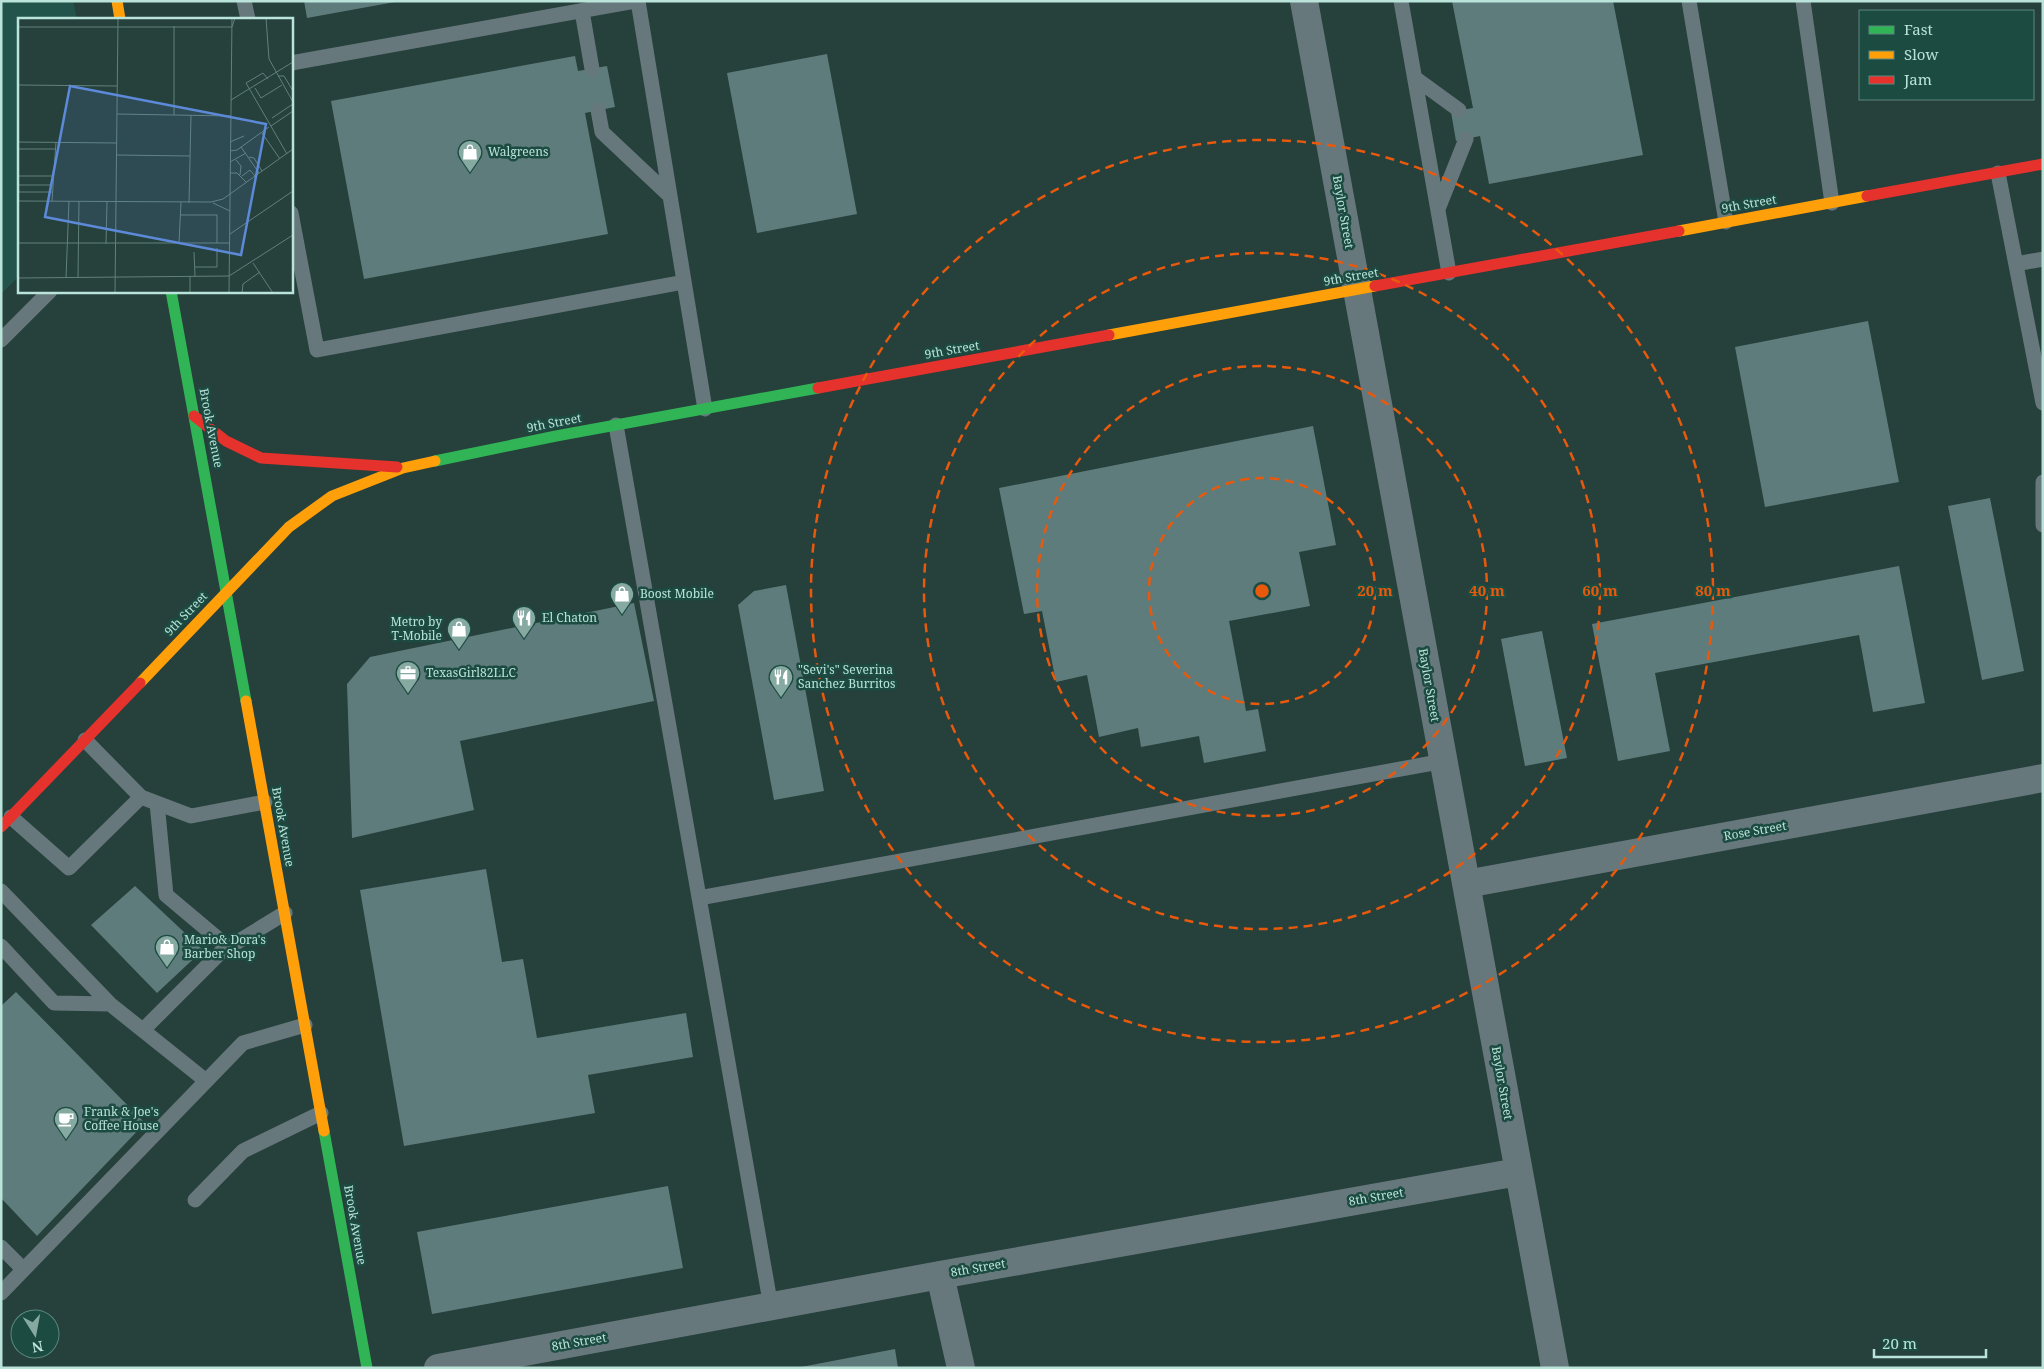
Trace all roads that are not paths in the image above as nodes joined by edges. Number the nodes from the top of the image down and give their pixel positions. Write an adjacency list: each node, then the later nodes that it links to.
1 (117, 1): 9 (street)
2 (244, 1): 10 (lane)
3 (636, 1): 8 (lane); 19 (lane)
4 (1304, 1): 28 (street, Baylor Street)
5 (1401, 1): 13 (lane)
6 (1689, 1): 23 (lane)
7 (1803, 1): 20 (lane)
8 (582, 11): 11 (lane); 12 (lane)
9 (120, 18)
10 (248, 18)
11 (292, 63)
12 (592, 69)
13 (1415, 78): 15 (lane); 21 (lane)
14 (598, 110): 19 (lane)
15 (1460, 110)
16 (1466, 139): 21 (lane)
17 (2043, 164): 18 (street, 9th Street)
18 (1998, 173): 20 (street, 9th Street); 25 (lane)
19 (670, 196): 27 (lane)
20 (1832, 203): 23 (street, 9th Street)
21 (1438, 210): 26 (lane)
22 (292, 218): 27 (lane)
23 (1726, 222): 26 (street, 9th Street)
24 (2043, 259): 25 (lane)
25 (2016, 264): 31 (lane)
26 (1449, 273): 28 (street, 9th Street)
27 (684, 282): 34 (lane)
28 (1357, 290): 34 (street, 9th Street); 42 (street, Baylor Street)
29 (49, 292): 32 (lane)
30 (171, 292): 35 (street, Brook Avenue)
31 (2036, 330): 33 (lane)
32 (1, 340)
33 (2043, 403)
34 (706, 409): 36 (street, 9th Street)
35 (194, 416): 37 (street); 40 (street, Brook Avenue)
36 (616, 425): 37 (street, 9th Street); 50 (lane)
37 (404, 468): 40 (street, 9th Street)
38 (2043, 482): 39 (lane)
39 (2043, 525)
40 (227, 591): 41 (street, 9th Street); 45 (street, Brook Avenue)
41 (85, 740): 44 (lane); 47 (street, 9th Street)
42 (1444, 761): 48 (street, Baylor Street); 50 (lane)
43 (2043, 778): 48 (street, Rose Street)
44 (141, 797): 46 (lane); 47 (lane)
45 (265, 802): 46 (lane); 51 (street, Brook Avenue)
46 (157, 803): 53 (lane)
47 (6, 822)
48 (1466, 884): 59 (street, Baylor Street)
49 (1, 891): 54 (lane)
50 (699, 898): 65 (lane)
51 (285, 913): 53 (lane); 55 (street, Brook Avenue)
52 (1, 946): 54 (lane)
53 (229, 948): 56 (lane)
54 (110, 1004): 56 (lane)
55 (305, 1025): 57 (lane); 58 (street, Brook Avenue)
56 (143, 1030): 57 (lane)
57 (206, 1080): 62 (lane)
58 (321, 1113): 60 (lane); 66 (street, Brook Avenue)
59 (1518, 1172): 63 (street, 8th Street); 69 (street, Baylor Street)
60 (195, 1200)
61 (1, 1247): 62 (lane)
62 (23, 1269): 64 (lane)
63 (940, 1275): 65 (street, 8th Street); 68 (street)
64 (1, 1294)
65 (771, 1307): 67 (street, 8th Street)
66 (367, 1368)
67 (438, 1368)
68 (961, 1368)
69 (1556, 1368)

